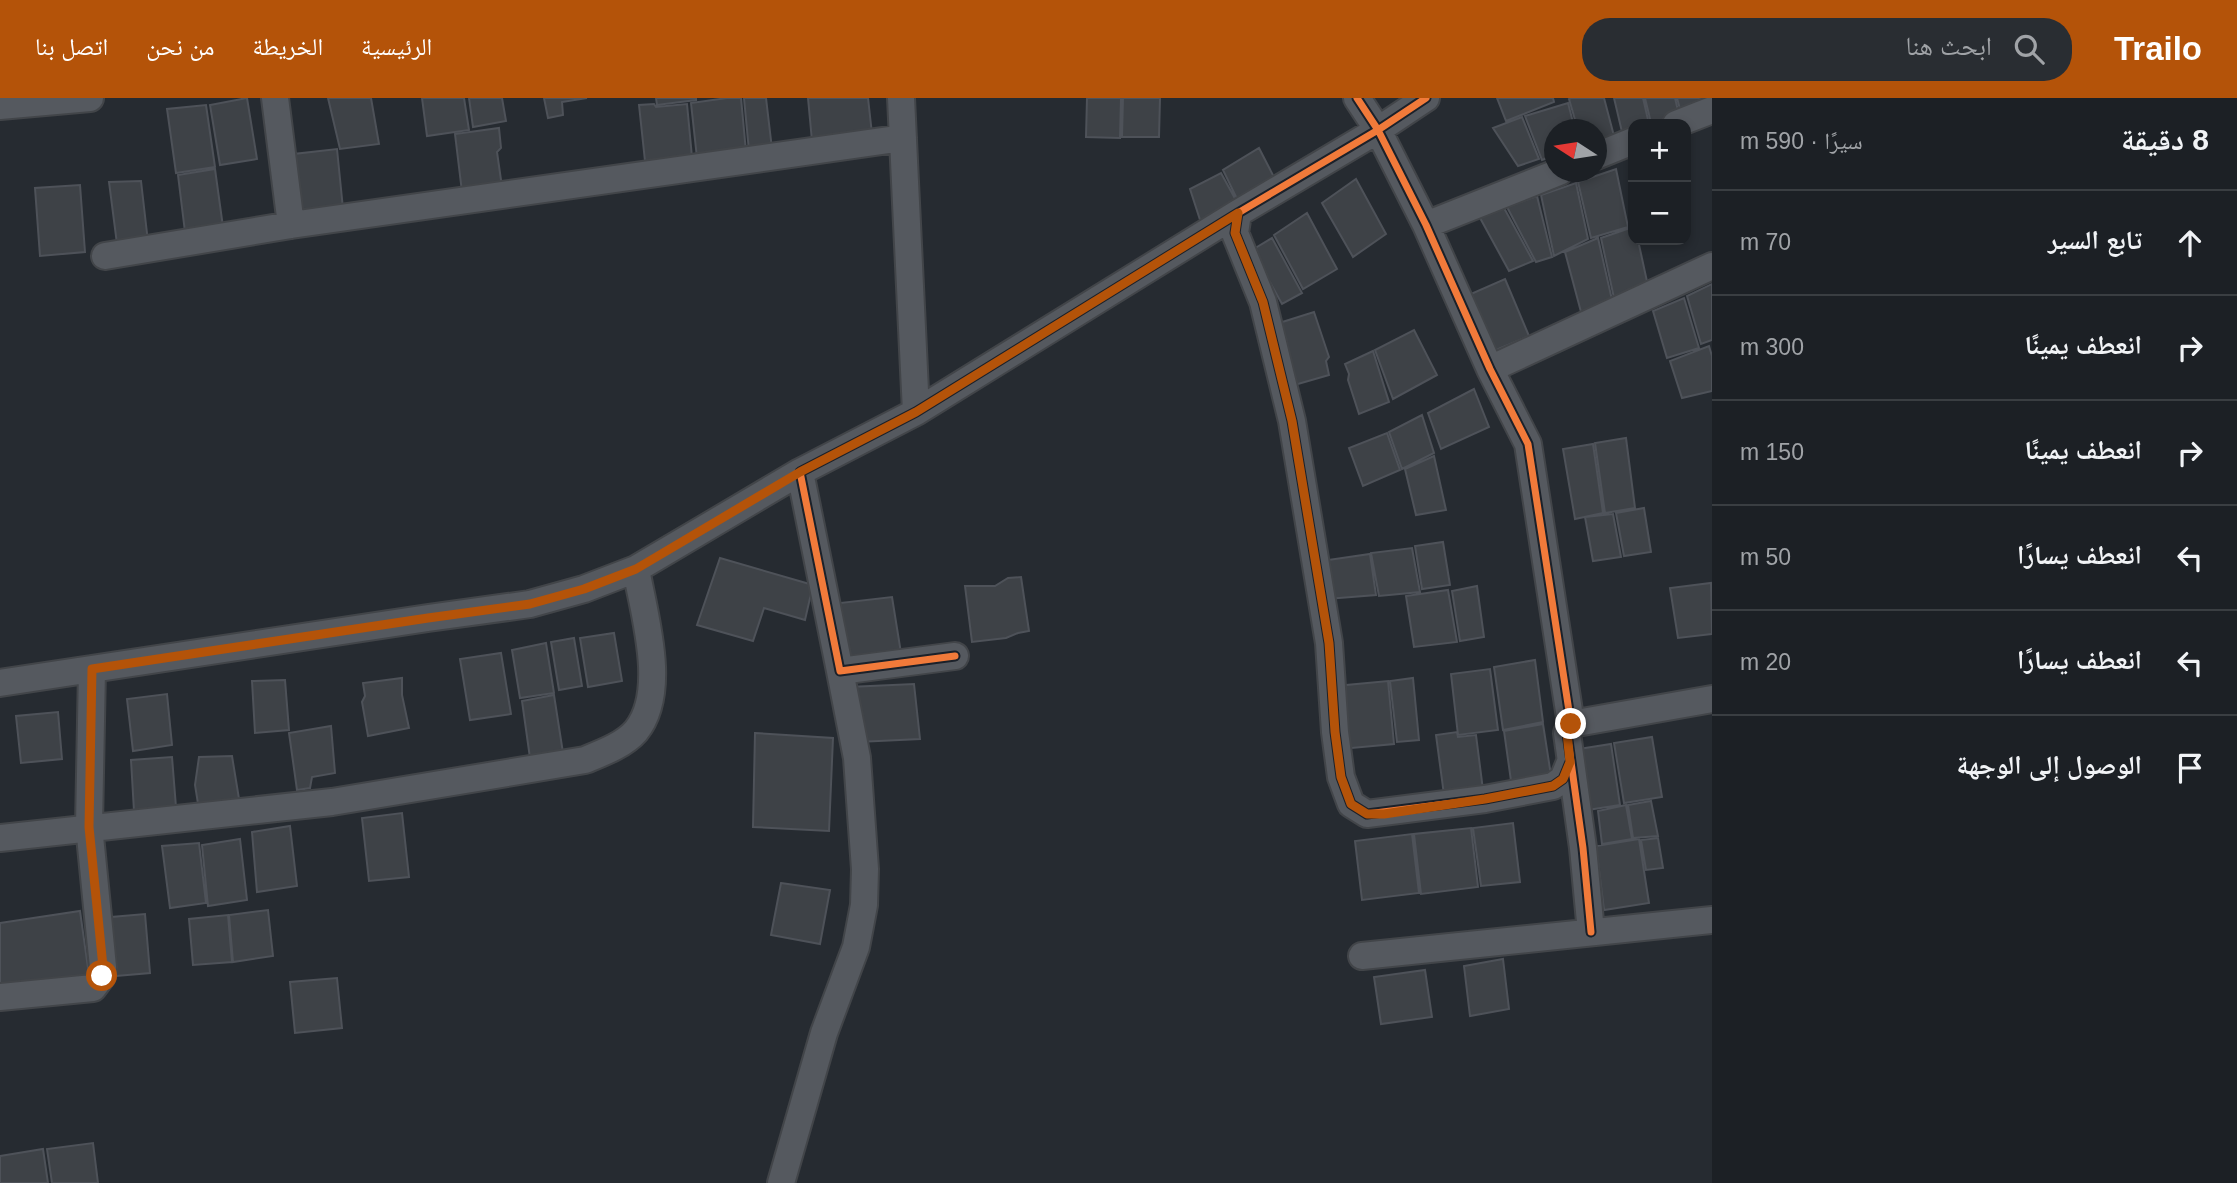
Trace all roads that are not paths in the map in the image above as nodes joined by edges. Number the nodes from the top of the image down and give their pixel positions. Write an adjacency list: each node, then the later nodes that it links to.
1 (90, 98): 6 (street)
2 (275, 98): 15 (street)
3 (901, 98): 10 (street)
4 (1357, 98): 9 (street)
5 (1426, 98): 9 (street)
6 (0, 106)
7 (1712, 110): 8 (street)
8 (1689, 119)
9 (1378, 130): 14 (street); 16 (street)
10 (903, 138): 15 (street); 20 (street)
11 (1628, 144): 12 (street)
12 (1607, 152)
13 (1544, 178): 16 (street)
14 (1238, 213): 20 (street); 29 (street)
15 (291, 225): 17 (street)
16 (1426, 225): 19 (street)
17 (105, 256)
18 (1712, 265): 19 (street)
19 (1490, 369): 28 (street)
20 (916, 412): 21 (street)
21 (800, 472): 22 (street); 25 (street)
22 (636, 569): 24 (street); 30 (street)
23 (955, 656): 25 (street)
24 (92, 669): 26 (street); 30 (street)
25 (839, 671): 36 (street)
26 (0, 683)
27 (1712, 699): 28 (street)
28 (1571, 724): 29 (street)
29 (1570, 762): 33 (street)
30 (89, 827): 31 (street); 35 (street)
31 (0, 838)
32 (1712, 920): 33 (street)
33 (1591, 932): 34 (street)
34 (1362, 956)
35 (0, 997)
36 (781, 1183)

